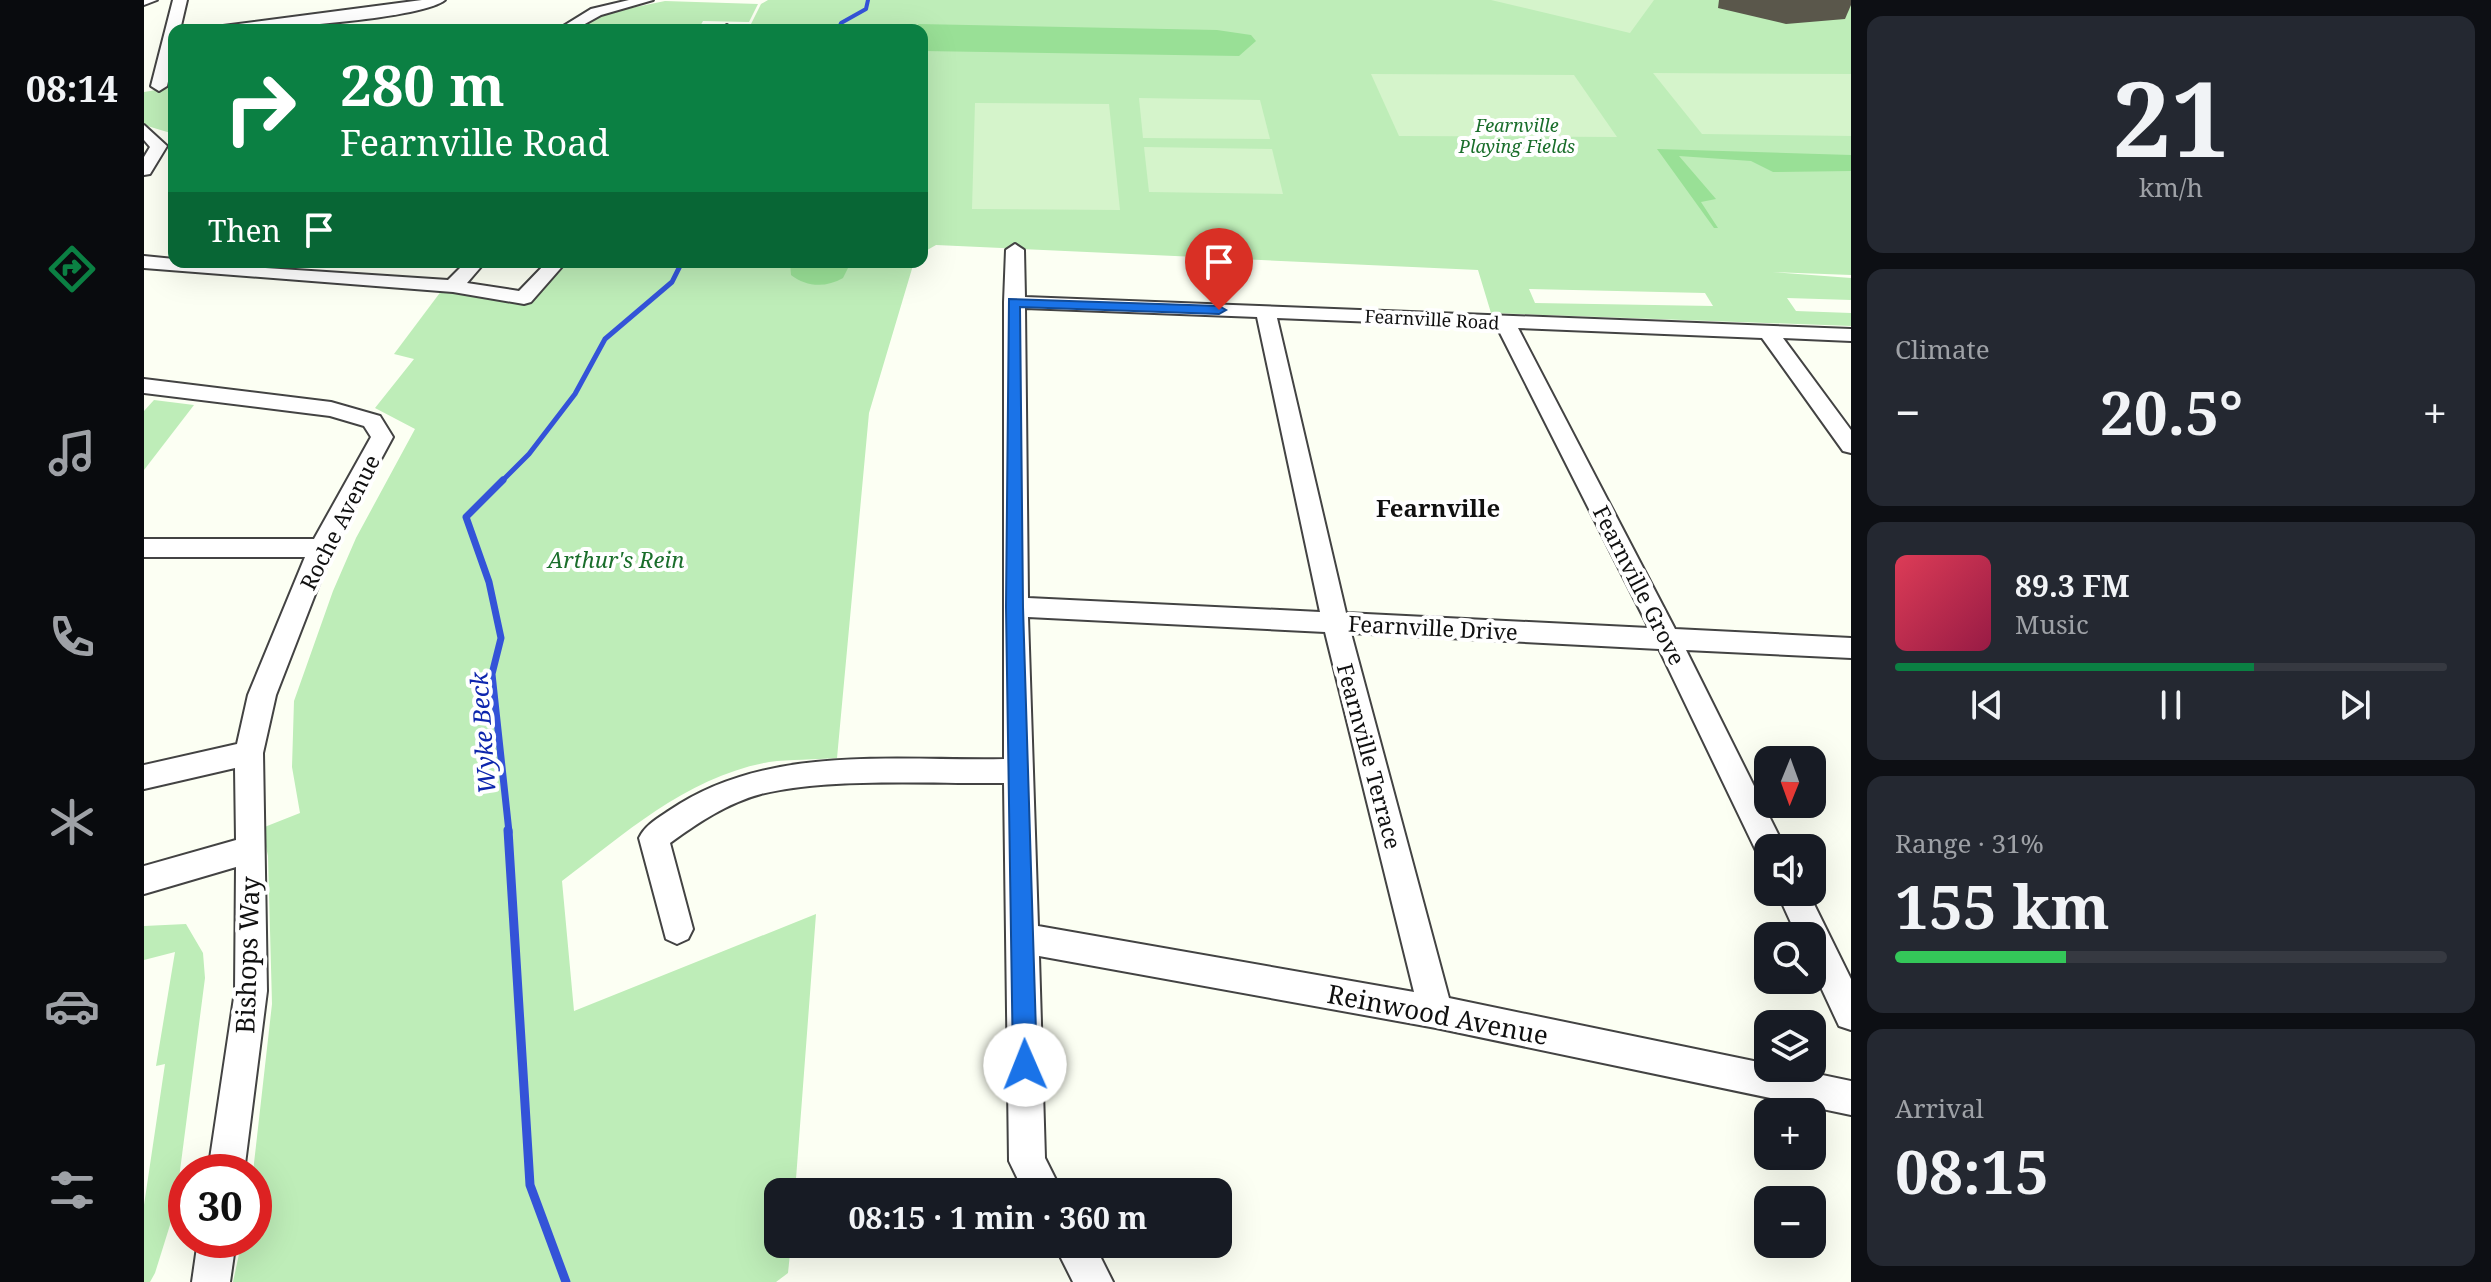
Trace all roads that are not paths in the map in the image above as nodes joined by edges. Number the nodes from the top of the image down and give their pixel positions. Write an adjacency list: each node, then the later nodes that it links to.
1 (150, 0): 5 (street)
2 (180, 0): 6 (street)
3 (438, 0): 7 (street)
4 (646, 0): 8 (street)
5 (144, 1)
6 (175, 24)
7 (274, 24)
8 (575, 24)
9 (168, 54): 10 (street)
10 (159, 86)
11 (144, 130): 12 (street)
12 (144, 170)
13 (1015, 250): 20 (street)
14 (144, 262): 15 (street)
15 (168, 264)
16 (221, 268): 19 (street)
17 (470, 268): 19 (street)
18 (552, 268): 19 (street)
19 (453, 286)
20 (1014, 302): 21 (street, Fearnville Road); 29 (street)
21 (1265, 311): 22 (street, Fearnville Road); 30 (street, Fearnville Terrace)
22 (1505, 323): 23 (street, Fearnville Road); 31 (street, Fearnville Grove)
23 (1768, 332): 24 (street, Fearnville Road); 26 (street)
24 (1851, 335)
25 (144, 386): 28 (street, Roche Avenue)
26 (1851, 446)
27 (144, 548): 28 (street)
28 (321, 548): 33 (street, Roche Avenue)
29 (1015, 607): 30 (street, Fearnville Drive); 34 (street)
30 (1335, 622): 31 (street, Fearnville Drive); 42 (street, Fearnville Terrace)
31 (1667, 638): 32 (street, Fearnville Drive); 36 (street, Fearnville Grove)
32 (1851, 648)
33 (249, 753): 35 (street); 37 (street, Roche Avenue)
34 (1018, 771): 40 (street); 41 (street)
35 (144, 777)
36 (1763, 834)
37 (251, 849): 38 (street, Bishops Way); 45 (street, Bishops Way)
38 (144, 880)
39 (1799, 906): 43 (street)
40 (677, 929)
41 (1023, 938): 42 (street, Reinwood Avenue); 46 (street)
42 (1436, 1012): 44 (street, Reinwood Avenue)
43 (1851, 1014)
44 (1851, 1098)
45 (228, 1154)
46 (1036, 1178)
47 (1081, 1258): 48 (street)
48 (1094, 1282)

